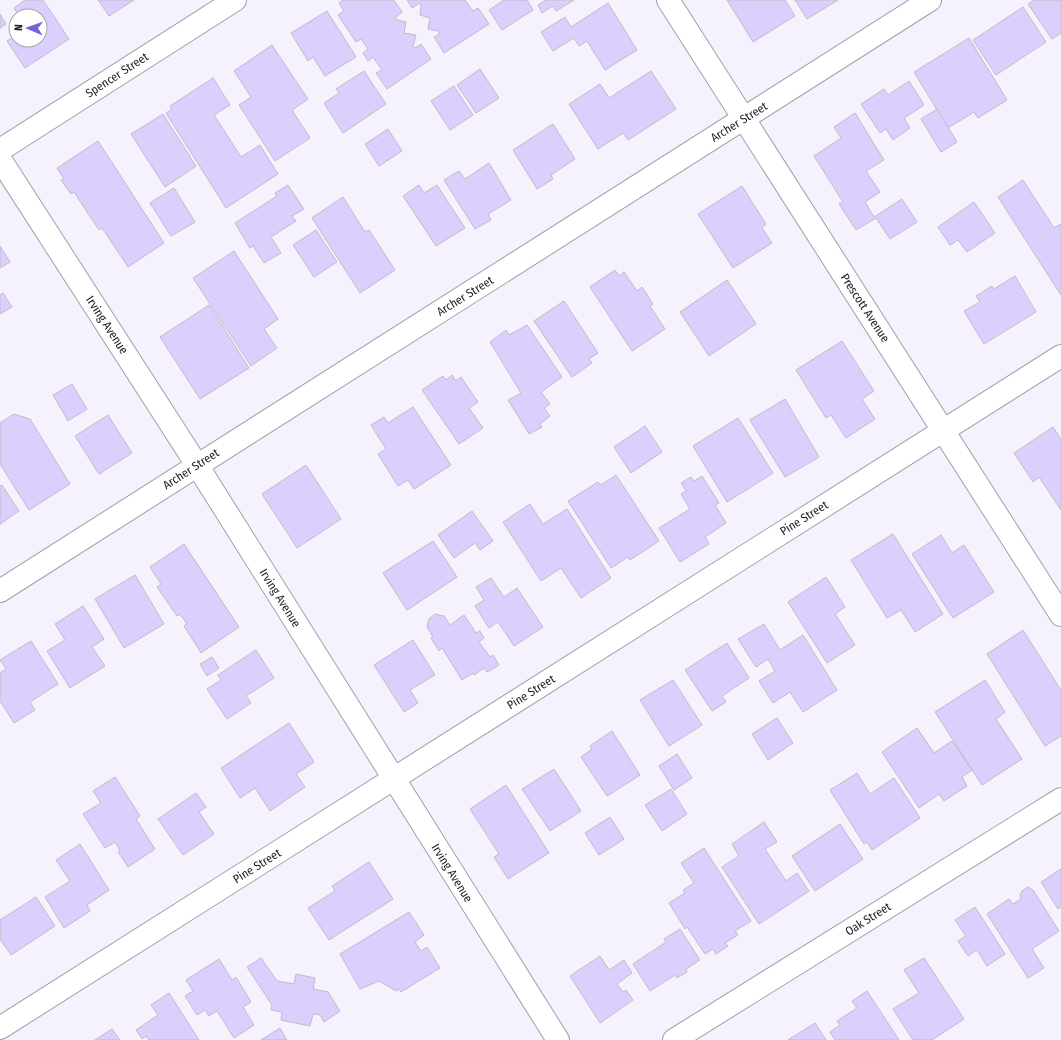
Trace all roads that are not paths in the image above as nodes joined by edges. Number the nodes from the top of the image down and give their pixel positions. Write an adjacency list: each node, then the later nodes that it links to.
1 (235, 0): 5 (street, Spencer Street)
2 (668, 0): 4 (street, Prescott Avenue)
3 (930, 0): 4 (street, Archer Street)
4 (744, 119): 8 (street, Prescott Avenue); 9 (street, Archer Street)
5 (0, 150)
6 (0, 159): 9 (street, Irving Avenue)
7 (1061, 356): 8 (street, Pine Street)
8 (943, 430): 11 (street, Prescott Avenue); 12 (street, Pine Street)
9 (197, 465): 10 (street, Archer Street); 12 (street, Irving Avenue)
10 (0, 591)
11 (1061, 616)
12 (394, 779): 14 (street, Pine Street); 15 (street, Irving Avenue)
13 (1061, 799): 16 (street, Oak Street)
14 (0, 1028)
15 (558, 1040)
16 (674, 1040)

